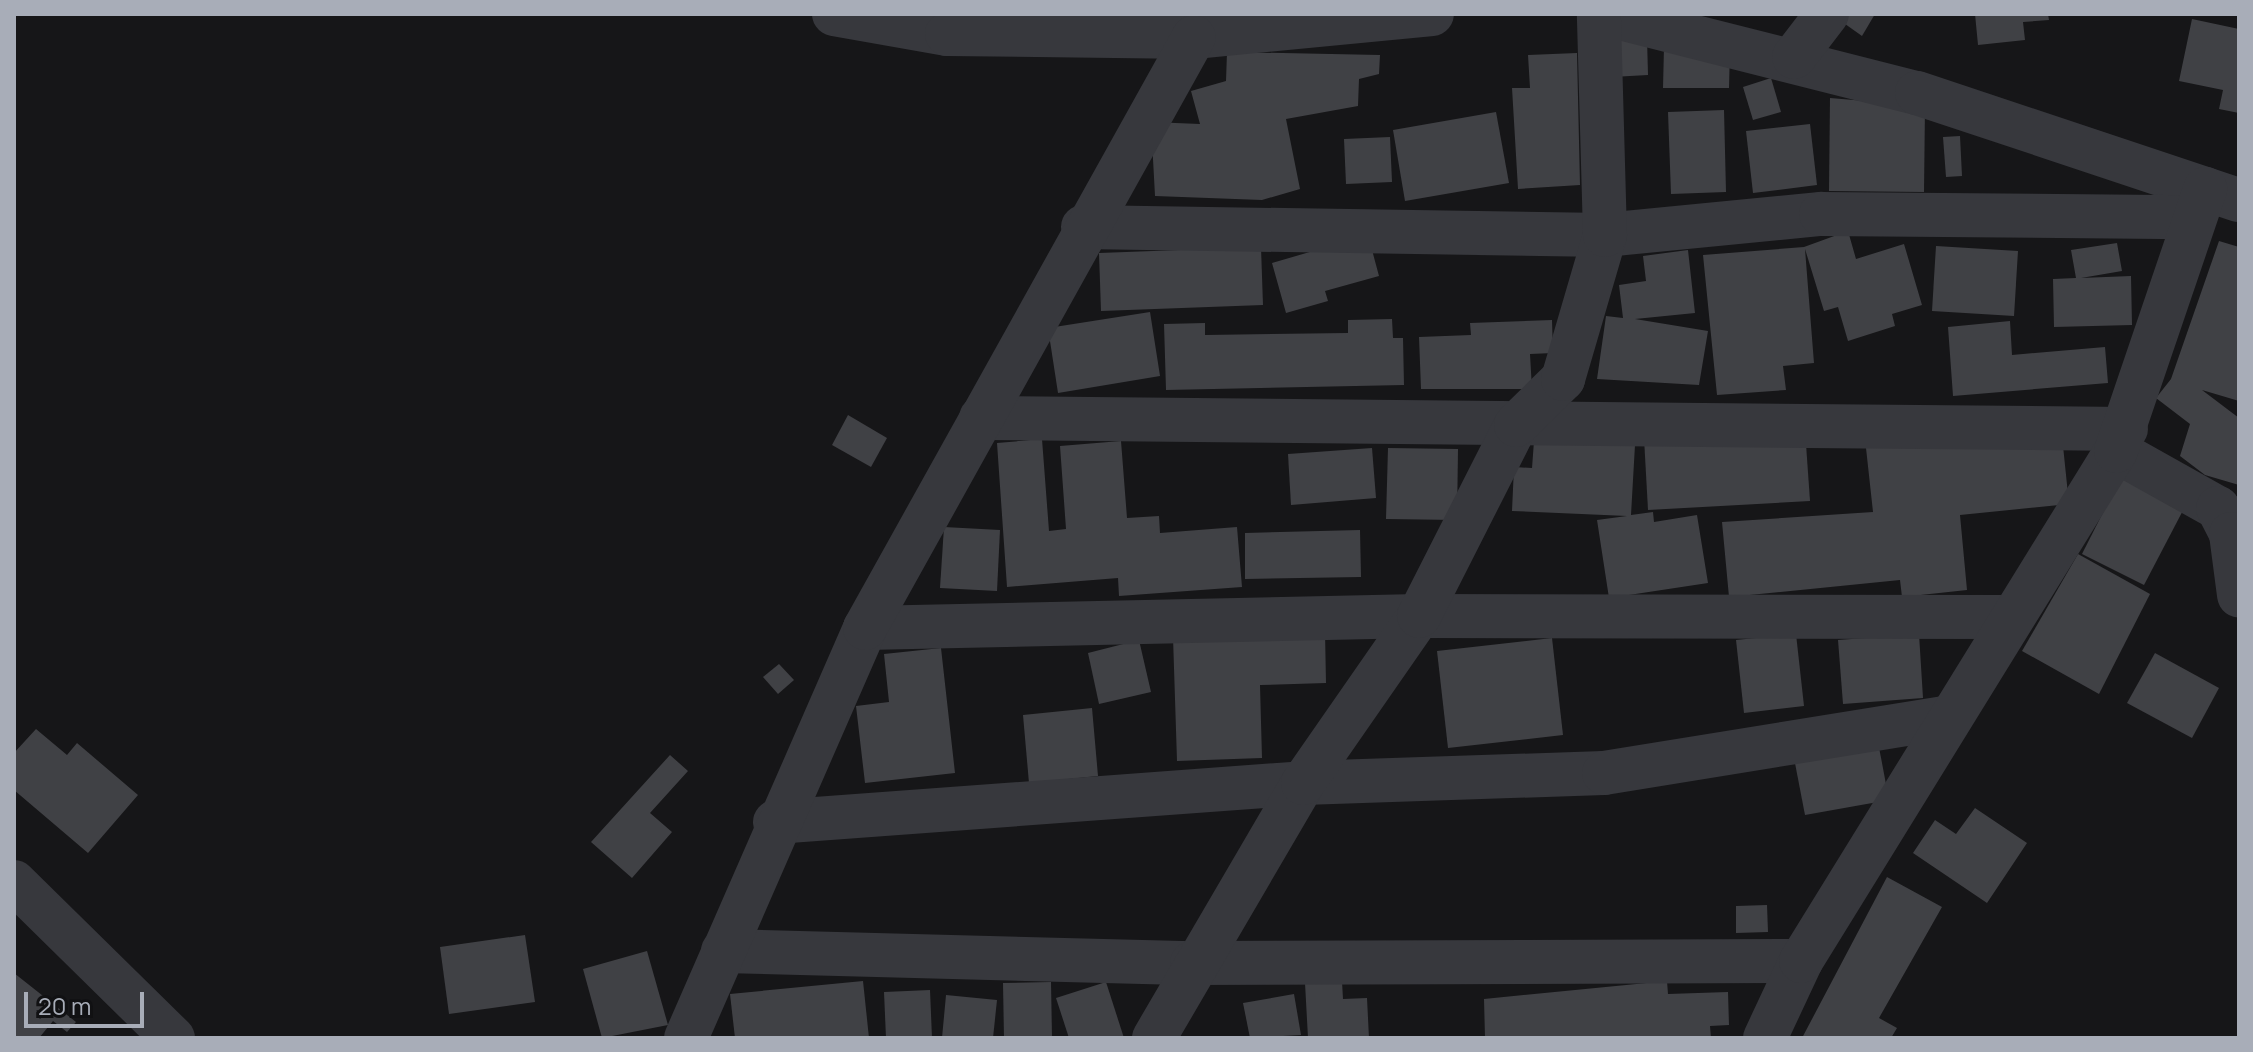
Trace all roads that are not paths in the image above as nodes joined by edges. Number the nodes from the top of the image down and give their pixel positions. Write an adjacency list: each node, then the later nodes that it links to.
1 (834, 14): 5 (street)
2 (1432, 14): 5 (street)
3 (1601, 14): 6 (street); 9 (street)
4 (1827, 14): 6 (street)
5 (1194, 37): 8 (street)
6 (1794, 57): 7 (street)
7 (2211, 202): 9 (street); 12 (street)
8 (1083, 227): 9 (street); 10 (street)
9 (1605, 235): 11 (street)
10 (981, 418): 11 (street); 16 (street)
11 (1516, 425): 12 (street); 14 (street)
12 (2121, 440): 13 (street); 15 (street)
13 (2239, 595)
14 (1419, 616): 15 (street); 16 (street); 18 (street)
15 (2009, 617): 17 (street)
16 (865, 628): 19 (street)
17 (1950, 717): 18 (street); 22 (street)
18 (1303, 783): 19 (street); 23 (street)
19 (775, 822): 21 (street)
20 (14, 882): 24 (street)
21 (723, 951): 23 (street); 25 (street)
22 (1801, 961): 23 (street); 27 (street)
23 (1192, 963): 26 (street)
24 (173, 1038)
25 (686, 1038)
26 (1154, 1038)
27 (1765, 1038)

